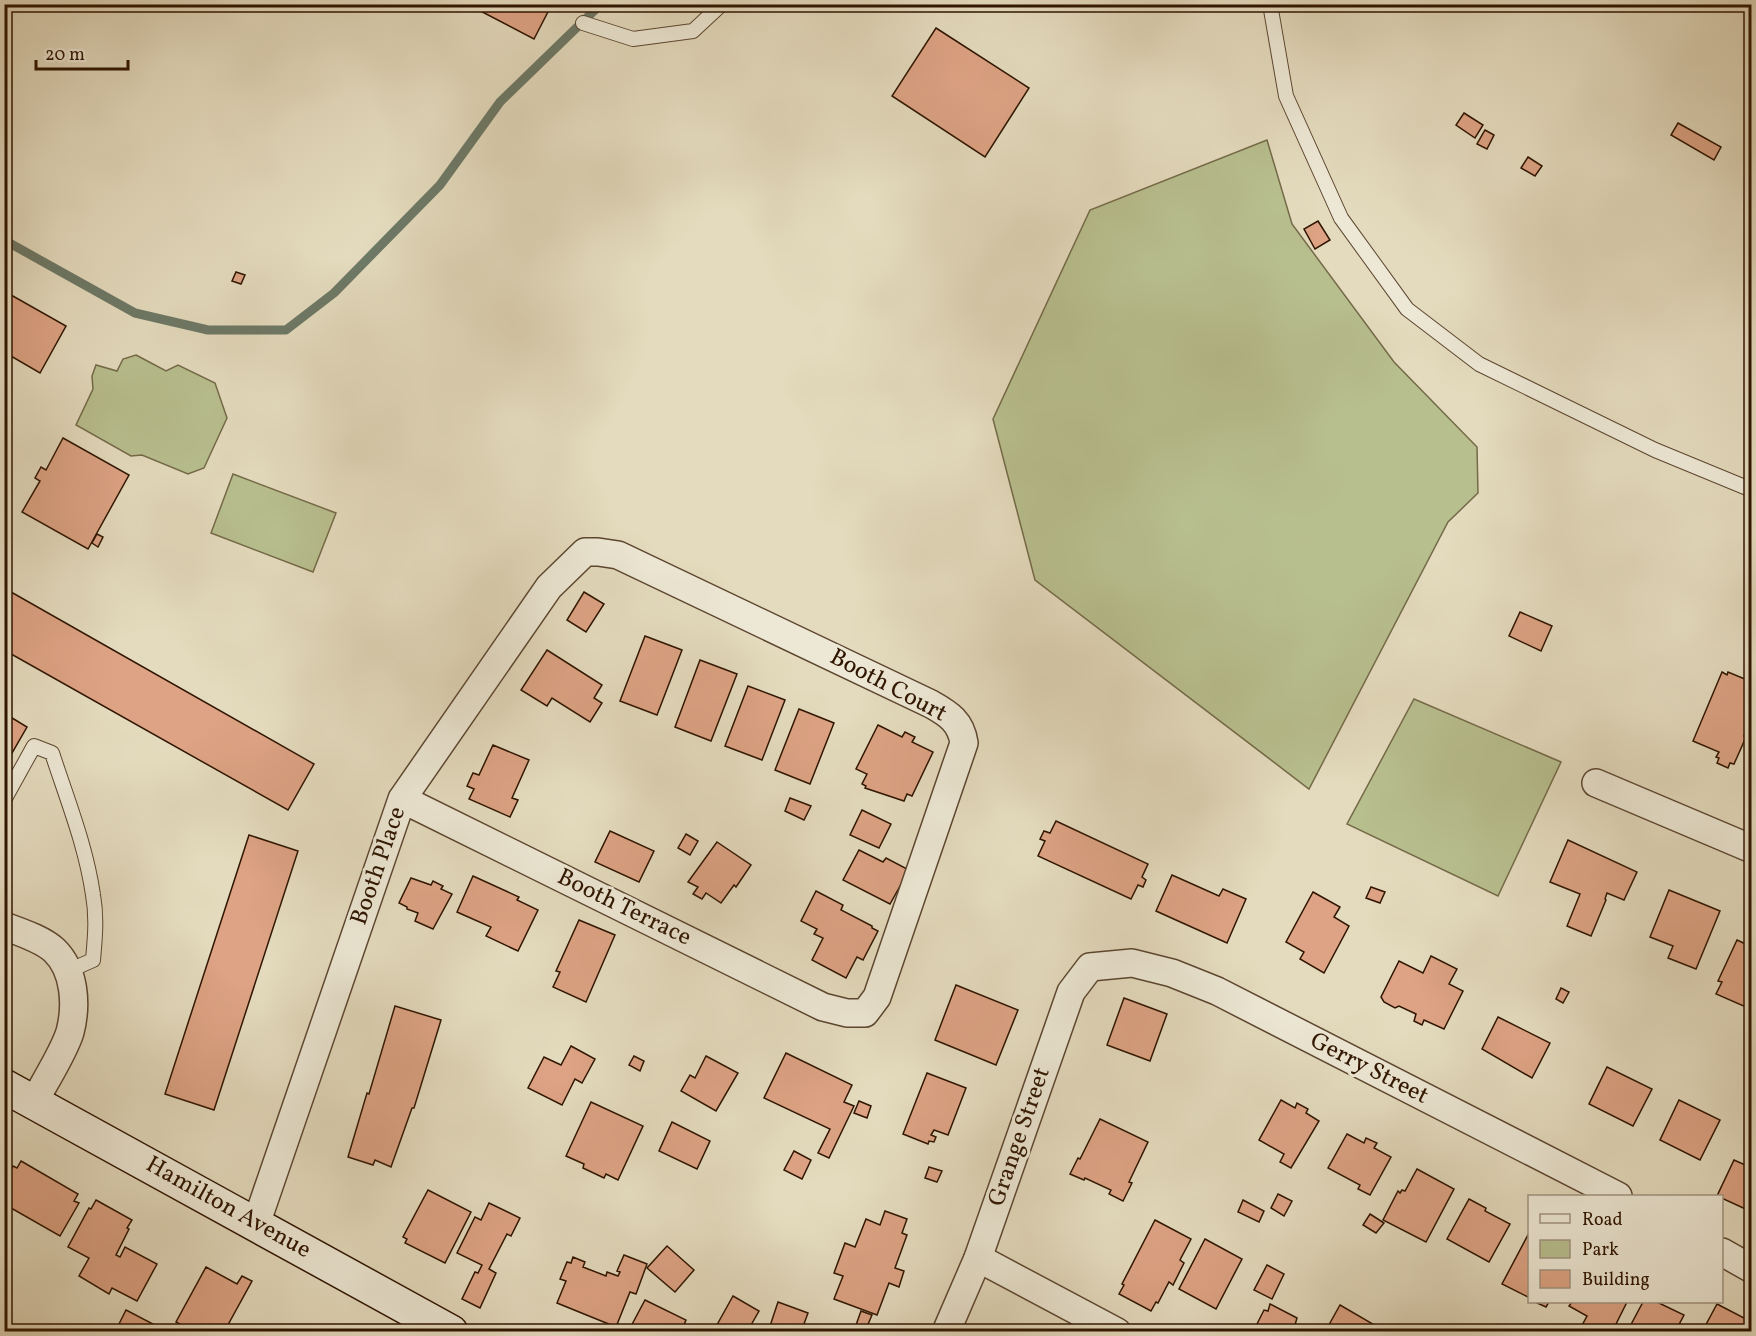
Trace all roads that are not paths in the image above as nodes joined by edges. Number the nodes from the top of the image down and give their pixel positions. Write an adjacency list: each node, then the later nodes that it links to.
1 (722, 4): 3 (lane)
2 (1270, 4): 4 (lane)
3 (584, 23)
4 (1752, 490)
5 (585, 552): 8 (street, Booth Place); 13 (street, Booth Court)
6 (1596, 783): 9 (street)
7 (4, 800): 12 (lane)
8 (402, 800): 13 (street, Booth Terrace); 17 (street, Booth Place)
9 (1752, 849)
10 (4, 927): 12 (street)
11 (1114, 963): 16 (street, Gerry Street); 19 (street, Grange Street)
12 (68, 971): 15 (street)
13 (847, 1013)
14 (4, 1086): 15 (main road, Hamilton Avenue)
15 (34, 1102): 17 (main road, Hamilton Avenue)
16 (1614, 1195)
17 (256, 1224): 21 (main road, Hamilton Avenue)
18 (1723, 1253): 20 (street)
19 (978, 1258): 22 (street, Grange Street); 23 (street)
20 (1752, 1269)
21 (451, 1332)
22 (946, 1332)
23 (1117, 1332)

